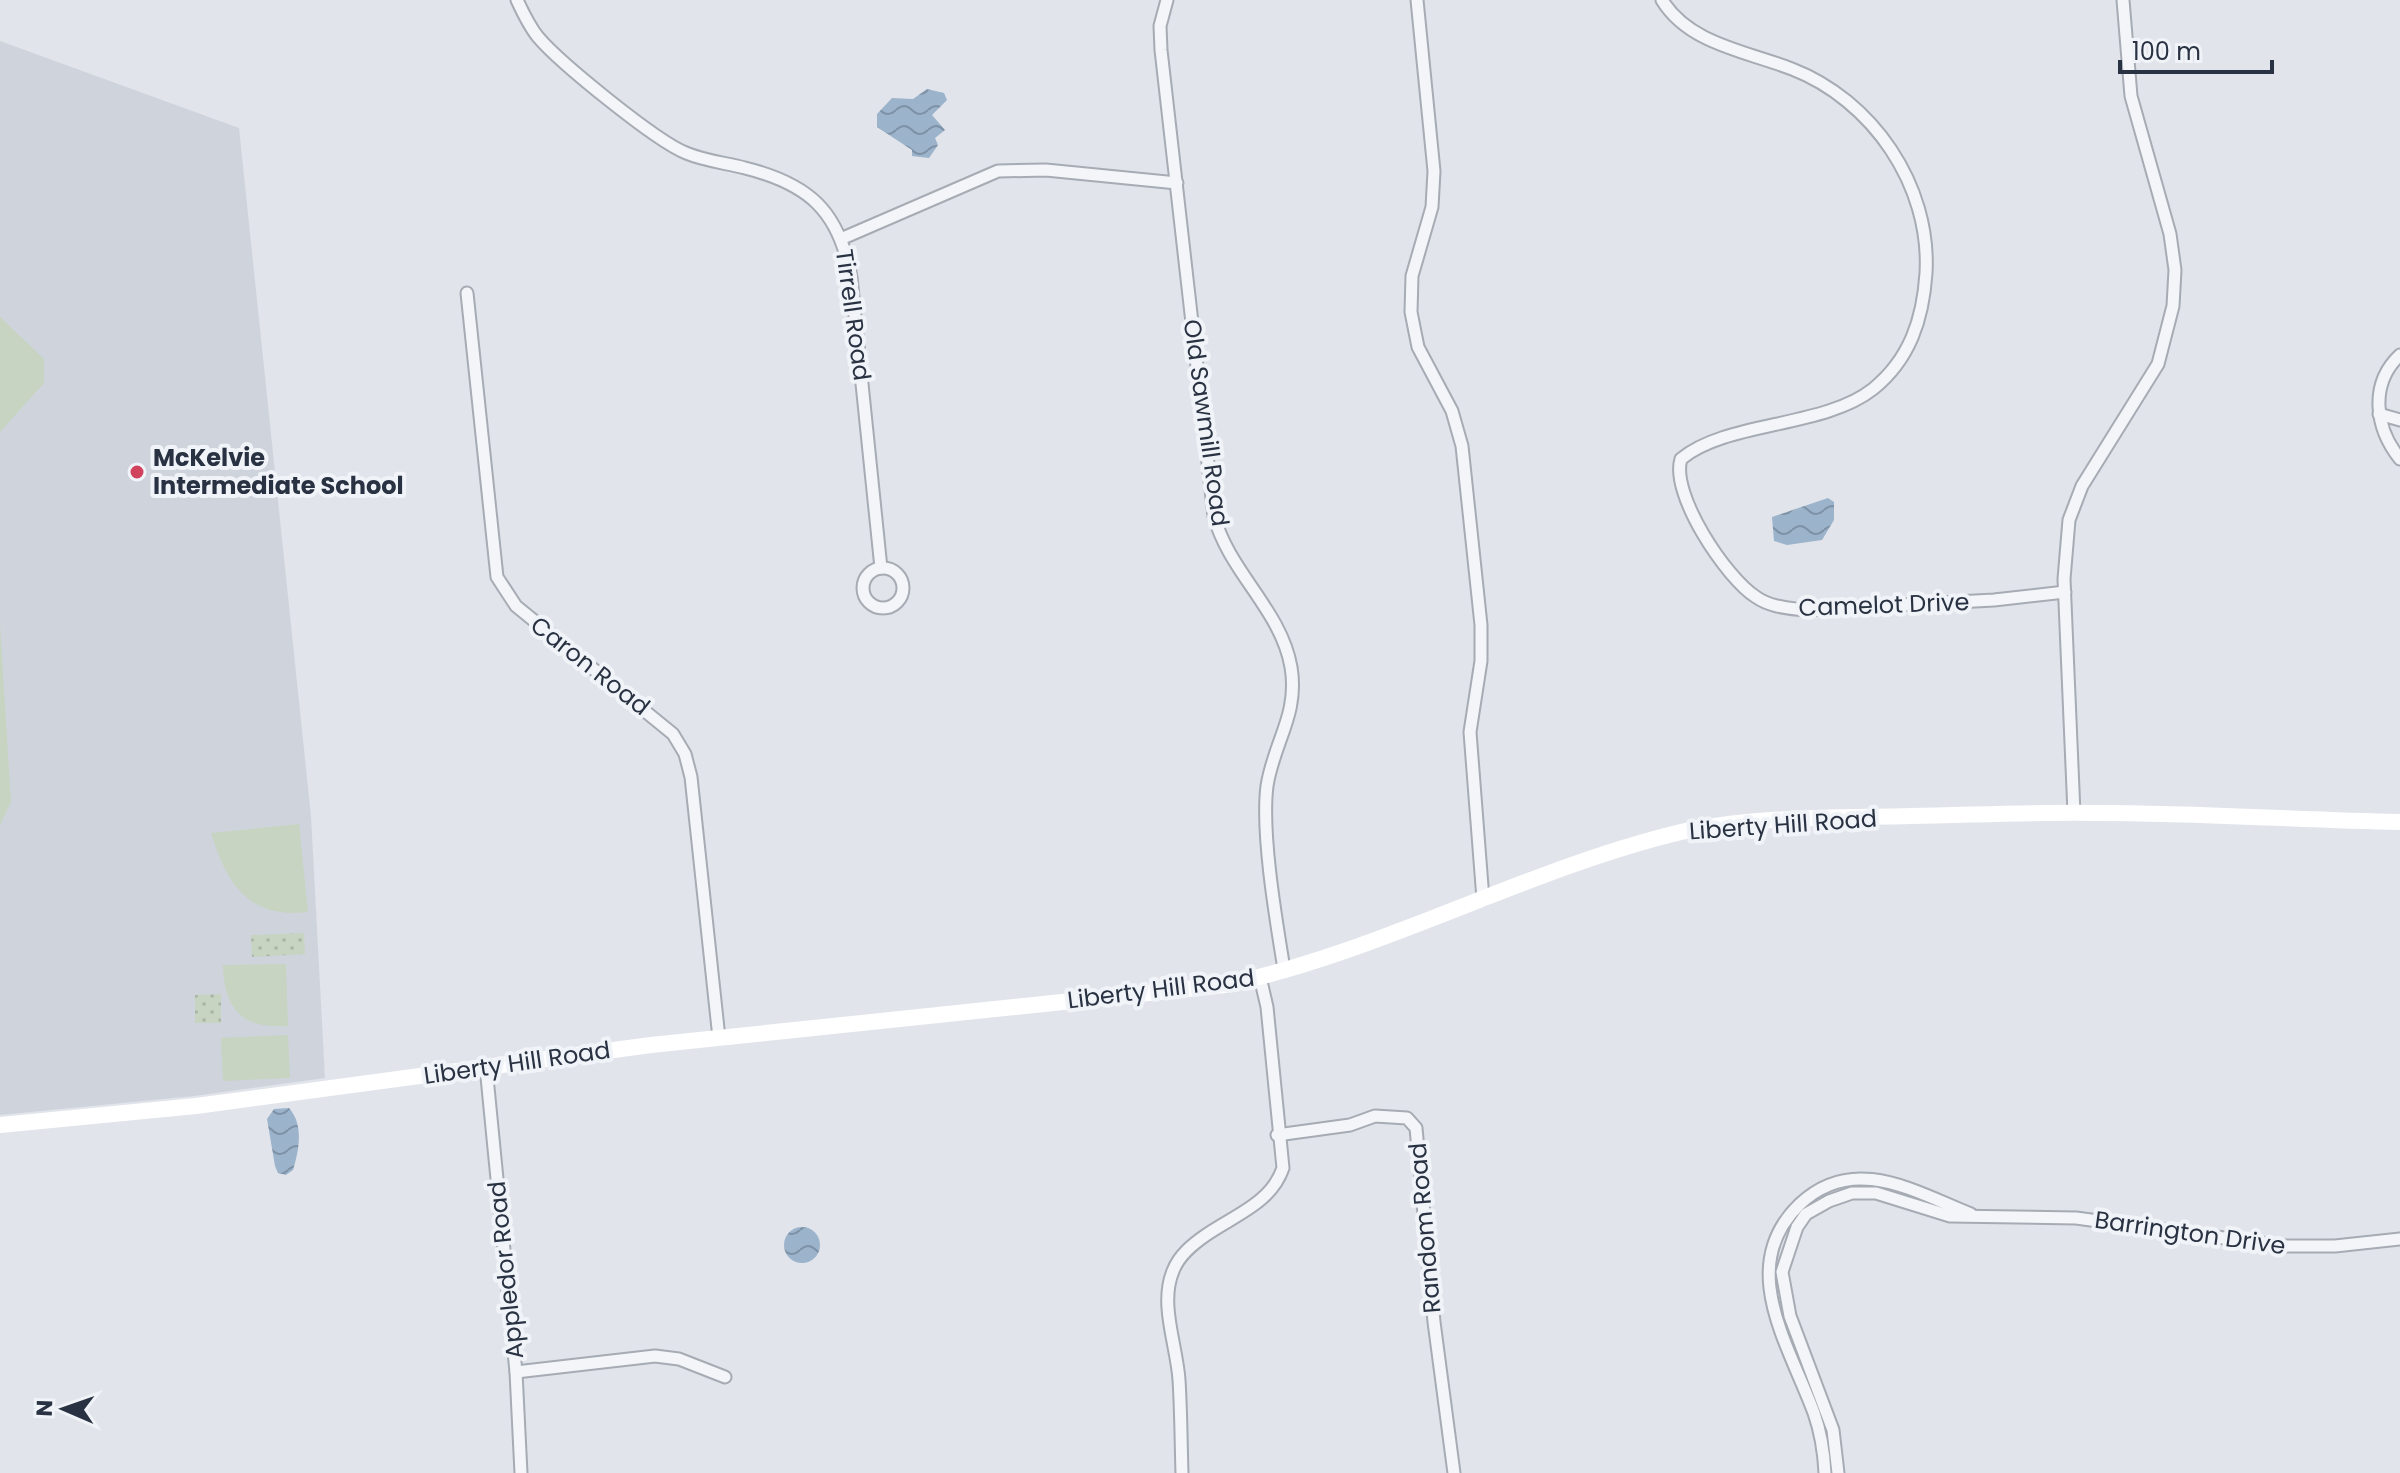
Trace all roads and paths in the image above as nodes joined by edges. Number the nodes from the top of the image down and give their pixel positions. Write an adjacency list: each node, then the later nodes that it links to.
1 (517, 0): 7 (street, Tirrell Road)
2 (1167, 0): 6 (street, Old Sawmill Road)
3 (1417, 0): 17 (street)
4 (1662, 0): 14 (street, Camelot Drive)
5 (2123, 0): 14 (street)
6 (1177, 183): 7 (street); 18 (street, Old Sawmill Road)
7 (843, 238): 13 (street, Tirrell Road)
8 (467, 293): 20 (street, Caron Road)
9 (2400, 355): 10 (street)
10 (2379, 414): 11 (street); 12 (street)
11 (2400, 420)
12 (2400, 459)
13 (881, 568)
14 (2065, 592): 15 (street)
15 (2074, 813): 16 (street, Liberty Hill Road); 17 (street, Liberty Hill Road)
16 (2400, 822)
17 (1483, 899): 18 (street, Liberty Hill Road)
18 (1284, 969): 19 (street, Liberty Hill Road)
19 (1260, 977): 20 (street, Liberty Hill Road); 23 (street)
20 (719, 1038): 21 (street, Liberty Hill Road)
21 (486, 1067): 22 (street, Liberty Hill Road); 28 (street, Appledor Road)
22 (0, 1125)
23 (1277, 1135): 33 (street); 34 (street, Random Road)
24 (1793, 1211): 25 (street); 26 (street, Barrington Drive); 31 (street, Barrington Drive)
25 (1806, 1214): 26 (street, Barrington Drive); 30 (street)
26 (1979, 1217): 27 (street, Barrington Drive)
27 (2400, 1239)
28 (516, 1372): 29 (street); 32 (street, Appledor Road)
29 (725, 1377)
30 (1826, 1406): 31 (street); 36 (street)
31 (1813, 1412): 35 (street, Barrington Drive)
32 (521, 1473)
33 (1182, 1473)
34 (1454, 1473)
35 (1825, 1473)
36 (1838, 1473)

